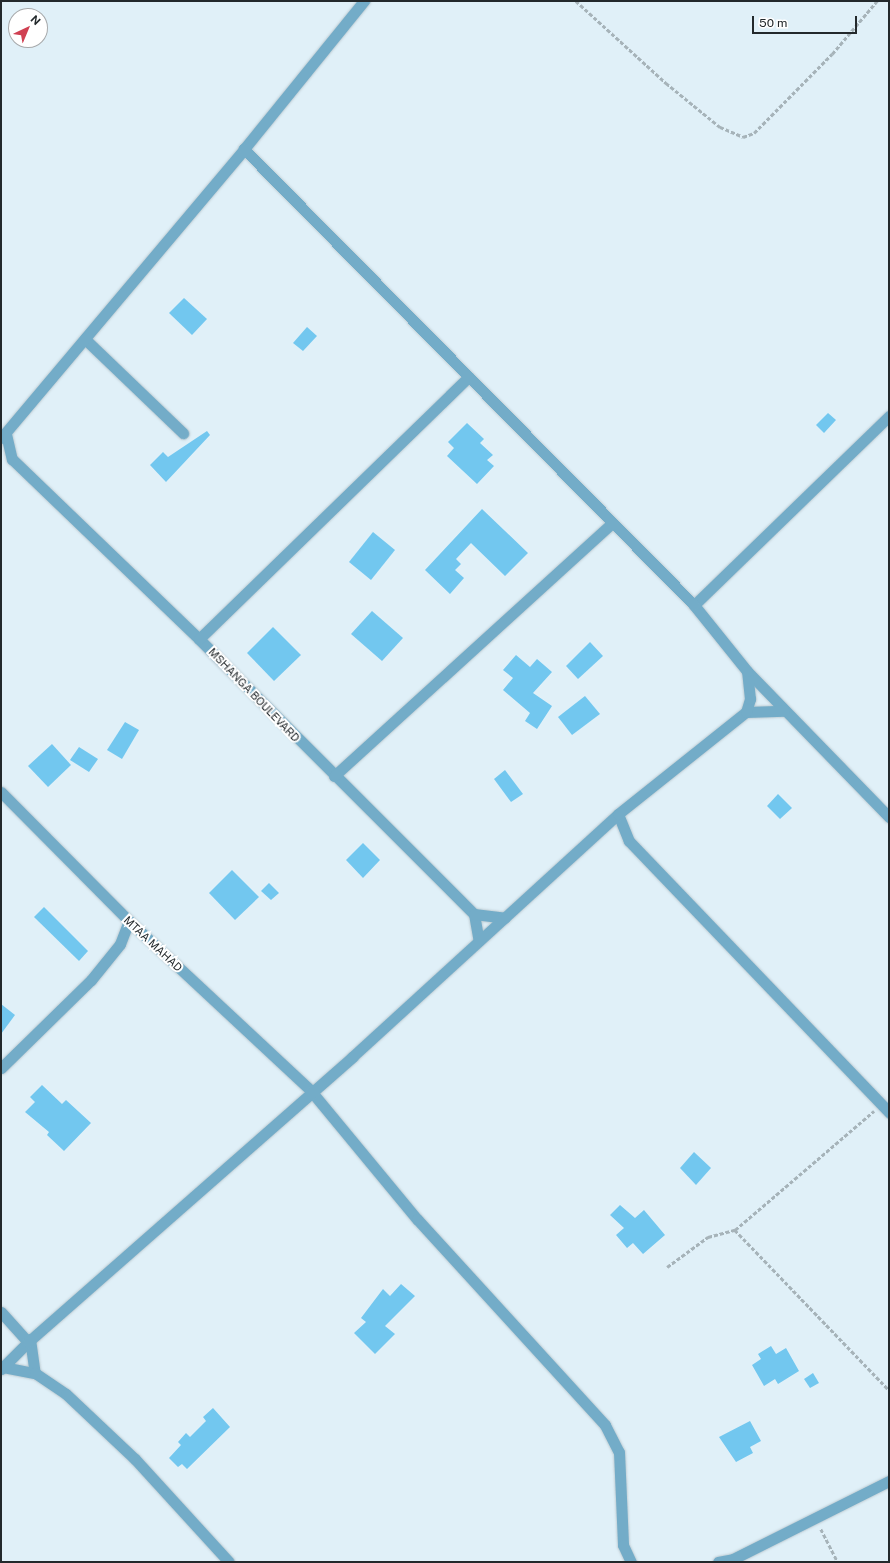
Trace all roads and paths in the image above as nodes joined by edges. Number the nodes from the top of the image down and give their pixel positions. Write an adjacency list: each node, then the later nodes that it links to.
1 (364, 1): 4 (street)
2 (576, 1): 3 (path)
3 (877, 1)
4 (244, 149): 5 (street); 6 (street)
5 (85, 339): 8 (street); 9 (street)
6 (468, 377): 11 (street); 13 (street)
7 (889, 416): 12 (street)
8 (183, 433)
9 (3, 436): 10 (street, MSHANGA BOULEVARD)
10 (7, 460): 13 (street, MSHANGA BOULEVARD)
11 (612, 523): 12 (street); 17 (street)
12 (694, 605): 14 (street)
13 (199, 639): 17 (street, MSHANGA BOULEVARD)
14 (747, 671): 15 (street); 16 (street)
15 (784, 711): 16 (street); 20 (street)
16 (746, 712): 19 (street)
17 (334, 776): 21 (street, MSHANGA BOULEVARD)
18 (1, 792): 23 (street, MTAA MAHAD)
19 (618, 814): 22 (street); 27 (street)
20 (889, 817)
21 (474, 914): 22 (street); 24 (street)
22 (504, 918): 24 (street)
23 (129, 921): 25 (street); 26 (street, MTAA MAHAD)
24 (479, 941): 26 (street)
25 (1, 1068)
26 (311, 1091): 31 (street); 38 (street, MTAA MAHAD)
27 (885, 1108): 28 (path)
28 (735, 1230): 29 (path); 34 (path)
29 (666, 1268)
30 (1, 1312): 31 (street)
31 (29, 1341): 32 (street); 33 (street)
32 (2, 1368): 33 (street)
33 (35, 1373): 37 (street)
34 (889, 1390)
35 (889, 1481): 36 (street)
36 (816, 1519): 39 (street); 40 (path)
37 (229, 1562)
38 (630, 1562)
39 (718, 1562)
40 (838, 1562)

